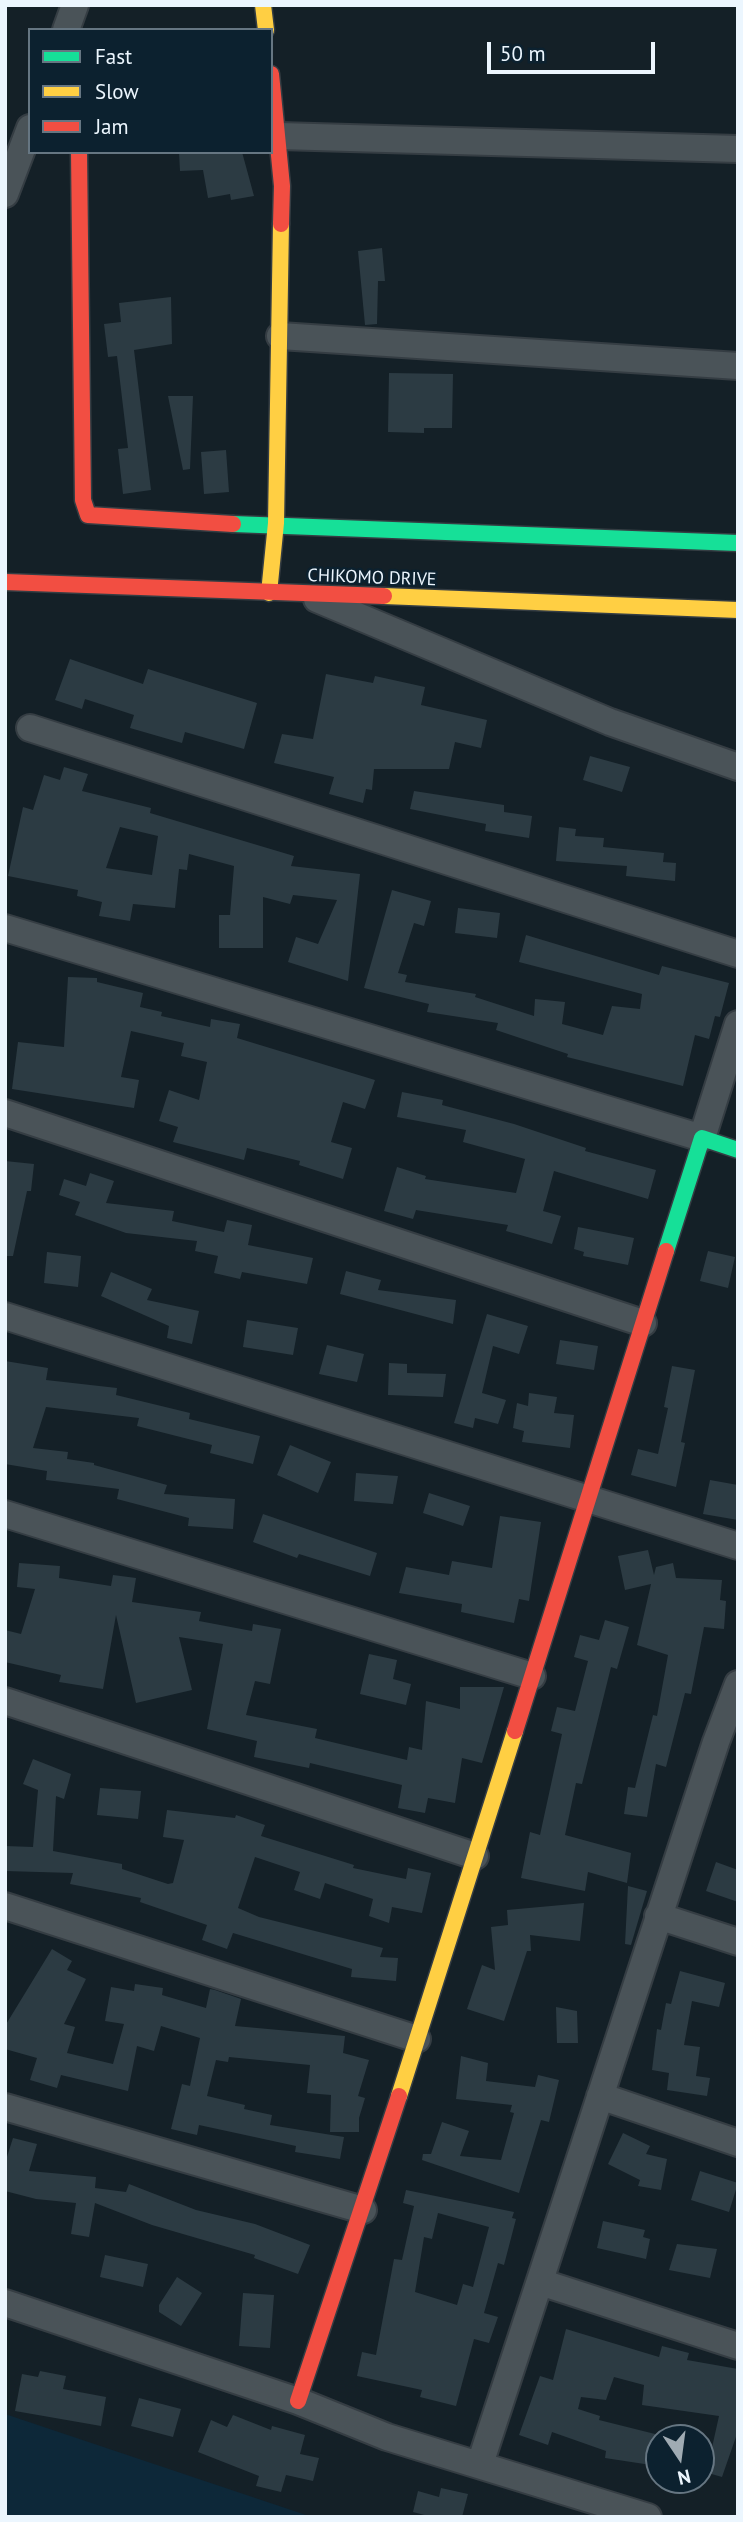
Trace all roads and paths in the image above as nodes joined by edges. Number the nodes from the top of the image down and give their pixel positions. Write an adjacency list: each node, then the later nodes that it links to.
1 (76, 5): 3 (street); 4 (street)
2 (263, 5): 5 (street)
3 (67, 28)
4 (77, 28)
5 (266, 28)
6 (273, 90): 8 (street)
7 (28, 133): 11 (street)
8 (279, 136): 9 (street); 12 (street)
9 (738, 149)
10 (79, 154): 14 (street)
11 (5, 194)
12 (280, 336): 13 (street); 14 (street)
13 (738, 366)
14 (276, 523): 15 (street); 17 (street)
15 (738, 543)
16 (5, 582): 17 (street, CHIKOMO DRIVE)
17 (269, 593): 18 (street, CHIKOMO DRIVE)
18 (309, 596): 19 (street, CHIKOMO DRIVE); 21 (street)
19 (738, 610)
20 (30, 728): 23 (street)
21 (738, 767)
22 (5, 928): 26 (street)
23 (738, 954)
24 (738, 1024): 26 (street)
25 (5, 1113): 29 (street)
26 (702, 1138): 27 (street); 29 (street)
27 (738, 1150)
28 (5, 1316): 30 (street)
29 (643, 1322): 30 (street)
30 (589, 1500): 32 (street); 33 (street)
31 (5, 1514): 33 (street)
32 (738, 1546)
33 (533, 1676): 37 (street)
34 (738, 1684): 36 (street)
35 (5, 1701): 37 (street)
36 (727, 1745): 39 (street)
37 (475, 1856): 41 (street)
38 (5, 1906): 41 (street)
39 (658, 1916): 40 (street); 42 (street)
40 (738, 1942)
41 (417, 2039): 45 (street)
42 (600, 2096): 44 (street); 46 (street)
43 (5, 2106): 45 (street)
44 (738, 2143)
45 (363, 2210): 49 (street)
46 (540, 2282): 48 (street); 50 (street)
47 (5, 2303): 49 (street)
48 (738, 2346)
49 (298, 2401): 50 (street)
50 (480, 2464): 51 (street)
51 (649, 2517)

